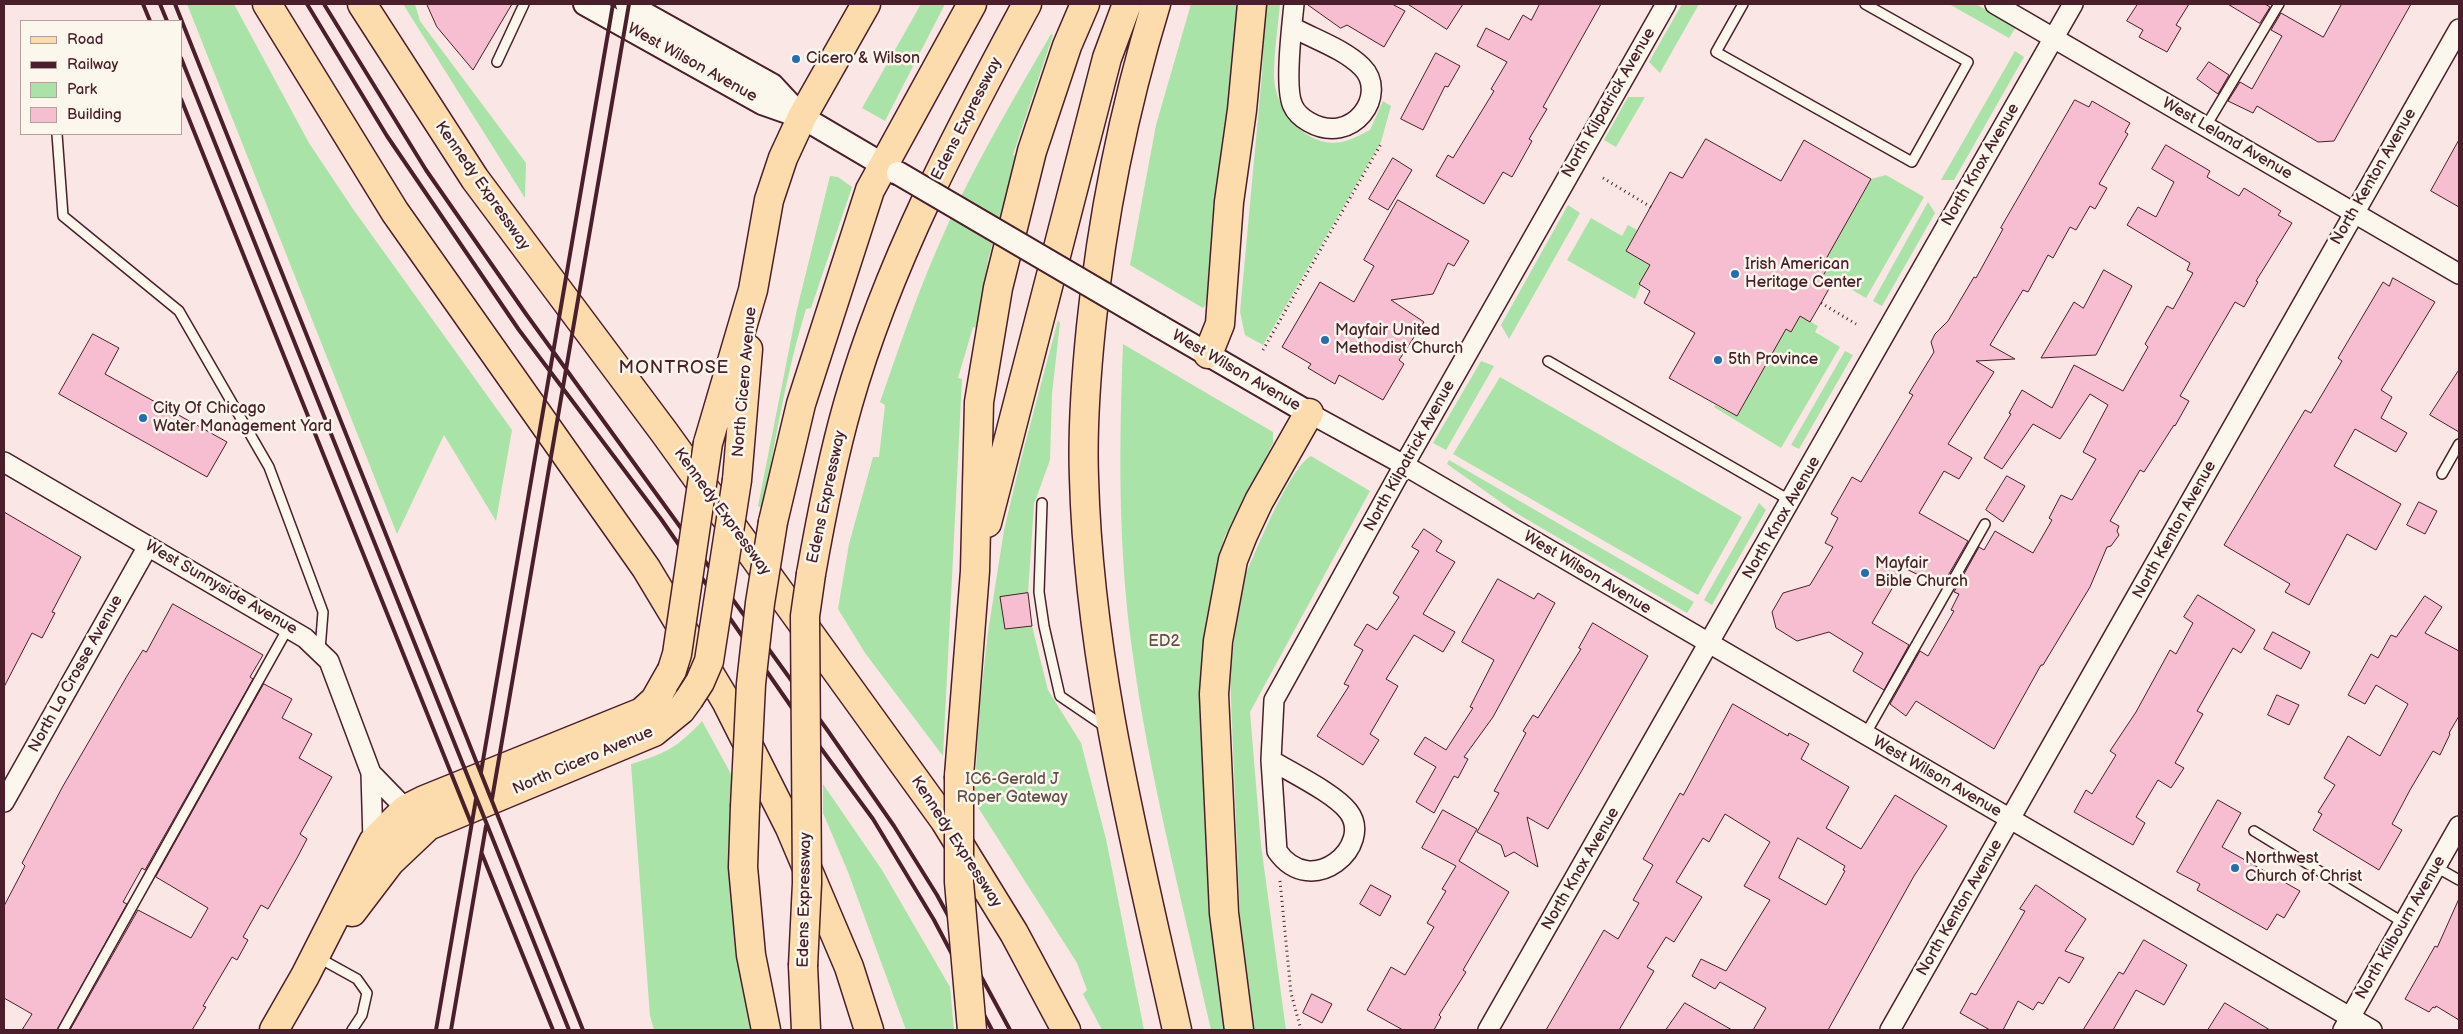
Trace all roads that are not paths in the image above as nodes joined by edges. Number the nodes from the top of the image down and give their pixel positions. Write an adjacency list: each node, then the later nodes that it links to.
1 (267, 4): 66 (main road)
2 (362, 4): 68 (main road, Kennedy Expressway)
3 (524, 4): 23 (lane)
4 (584, 4): 24 (street, West Wilson Avenue)
5 (627, 4): 24 (street, West Wilson Avenue)
6 (866, 4): 24 (main road, North Cicero Avenue)
7 (972, 4): 27 (main road)
8 (1027, 4): 65 (main road, Edens Expressway, bridge)
9 (1085, 4): 42 (main road)
10 (1127, 4): 42 (main road)
11 (1156, 4): 46 (main road)
12 (1252, 4): 31 (main road)
13 (1294, 4): 20 (street)
14 (1666, 4): 36 (street, North Kilpatrick Avenue)
15 (1743, 4): 16 (lane)
16 (1865, 4)
17 (1995, 4): 22 (street, West Leland Avenue)
18 (2073, 4): 22 (street, North Knox Avenue)
19 (2279, 4): 25 (lane)
20 (1292, 28): 20 (street)
21 (2459, 29): 28 (street, North Kenton Avenue)
22 (2054, 38): 25 (street, West Leland Avenue); 38 (street, North Knox Avenue)
23 (497, 62)
24 (802, 117): 27 (street, West Wilson Avenue); 30 (main road, North Cicero Avenue)
25 (2206, 126): 28 (street, West Leland Avenue)
26 (57, 135): 45 (lane)
27 (891, 169): 31 (street, West Wilson Avenue, bridge); 64 (main road, bridge)
28 (2354, 213): 29 (street, West Leland Avenue); 52 (street, North Kenton Avenue)
29 (2459, 274)
30 (752, 290): 51 (main road, North Cicero Avenue, bridge); 59 (main road, North Cicero Avenue, bridge)
31 (1208, 354): 33 (street, West Wilson Avenue)
32 (1548, 361): 38 (lane)
33 (1309, 413): 36 (street, West Wilson Avenue); 70 (main road)
34 (2459, 444): 37 (lane)
35 (4, 462): 41 (street, West Sunnyside Avenue)
36 (1404, 466): 44 (street, West Wilson Avenue); 48 (street, North Kilpatrick Avenue)
37 (2442, 474)
38 (1791, 501): 44 (street, North Knox Avenue)
39 (1042, 503): 46 (lane)
40 (1985, 524): 47 (lane)
41 (148, 546): 43 (street, West Sunnyside Avenue); 50 (street, North La Crosse Avenue)
42 (975, 571): 67 (main road, bridge)
43 (288, 628): 45 (street, West Sunnyside Avenue); 61 (lane)
44 (1709, 645): 47 (street, West Wilson Avenue); 71 (street, North Knox Avenue)
45 (320, 650): 49 (street, West Sunnyside Avenue)
46 (1113, 733): 69 (main road)
47 (1865, 735): 52 (street, West Wilson Avenue)
48 (1271, 760): 48 (street, North Kilpatrick Avenue)
49 (371, 773): 51 (street, West Sunnyside Avenue); 55 (street, West Sunnyside Avenue)
50 (4, 802)
51 (406, 809): 55 (main road, North Cicero Avenue)
52 (2011, 819): 60 (street, West Wilson Avenue); 72 (street, North Kenton Avenue)
53 (2459, 826): 56 (street, North Kilbourn Avenue)
54 (2254, 831): 58 (lane)
55 (373, 842): 59 (main road, North Cicero Avenue)
56 (2436, 866): 57 (lane); 58 (street, North Kilbourn Avenue)
57 (2459, 880)
58 (2404, 923): 60 (street, North Kilbourn Avenue)
59 (312, 967): 62 (main road, North Cicero Avenue); 63 (lane)
60 (2347, 1024): 73 (street, West Wilson Avenue)
61 (63, 1030)
62 (274, 1030)
63 (352, 1030)
64 (766, 1030)
65 (806, 1030)
66 (869, 1030)
67 (972, 1030)
68 (1066, 1030)
69 (1177, 1030)
70 (1239, 1030)
71 (1488, 1030)
72 (1890, 1030)
73 (2372, 1030)

